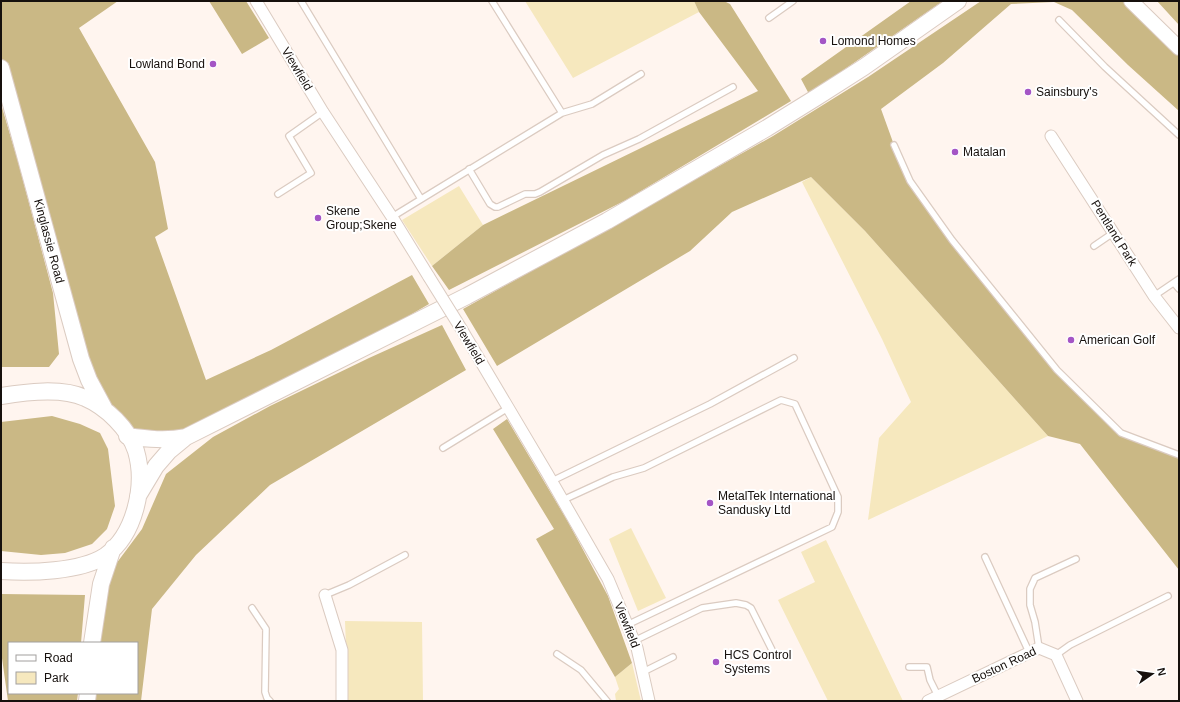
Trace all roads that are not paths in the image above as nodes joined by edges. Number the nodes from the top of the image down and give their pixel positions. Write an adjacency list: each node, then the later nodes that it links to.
1 (256, 1): 13 (street, Viewfield)
2 (301, 1): 20 (lane)
3 (492, 1): 14 (lane)
4 (793, 1): 7 (lane)
5 (958, 1): 33 (main road)
6 (1131, 1): 9 (street)
7 (769, 18)
8 (1059, 20): 15 (lane)
9 (1179, 48)
10 (1, 68): 31 (main road, Kinglassie Road)
11 (641, 74): 14 (lane)
12 (733, 88): 18 (lane)
13 (323, 112): 19 (lane); 21 (street, Viewfield)
14 (562, 113): 18 (lane)
15 (1179, 135)
16 (1051, 136): 22 (street, Pentland Park)
17 (894, 145): 35 (lane)
18 (469, 169): 20 (lane)
19 (278, 194)
20 (421, 199): 21 (lane)
21 (392, 217): 30 (street, Viewfield, bridge)
22 (1113, 233): 23 (lane); 26 (street, Pentland Park)
23 (1094, 246)
24 (1176, 281): 25 (lane); 26 (lane)
25 (1179, 289)
26 (1154, 296): 27 (street, Pentland Park)
27 (1179, 328)
28 (794, 358): 36 (lane)
29 (1, 396): 31 (main road)
30 (508, 408): 34 (lane); 36 (street, Viewfield)
31 (105, 410): 32 (main road)
32 (127, 436): 33 (main road); 37 (main road)
33 (186, 437): 37 (main road)
34 (443, 448)
35 (1179, 455)
36 (552, 481): 38 (street, Viewfield)
37 (138, 496): 39 (main road)
38 (563, 500): 47 (street, Viewfield); 47 (lane)
39 (113, 548): 43 (main road); 49 (main road)
40 (405, 555): 44 (lane)
41 (985, 557): 50 (lane)
42 (1076, 559): 50 (lane)
43 (1, 571)
44 (325, 596): 59 (street)
45 (1168, 596): 53 (lane)
46 (252, 608): 58 (lane)
47 (627, 625): 48 (street, Viewfield)
48 (634, 641): 52 (lane); 56 (street, Viewfield)
49 (92, 642)
50 (1034, 650): 53 (street, Boston Road); 57 (street, Boston Road)
51 (557, 654): 60 (lane)
52 (774, 654)
53 (1056, 655): 63 (street)
54 (673, 657): 56 (lane)
55 (909, 667): 57 (lane)
56 (642, 672): 61 (street, Viewfield)
57 (938, 696): 62 (street, Boston Road)
58 (270, 701)
59 (342, 701)
60 (607, 701)
61 (649, 701)
62 (928, 701)
63 (1077, 701)

